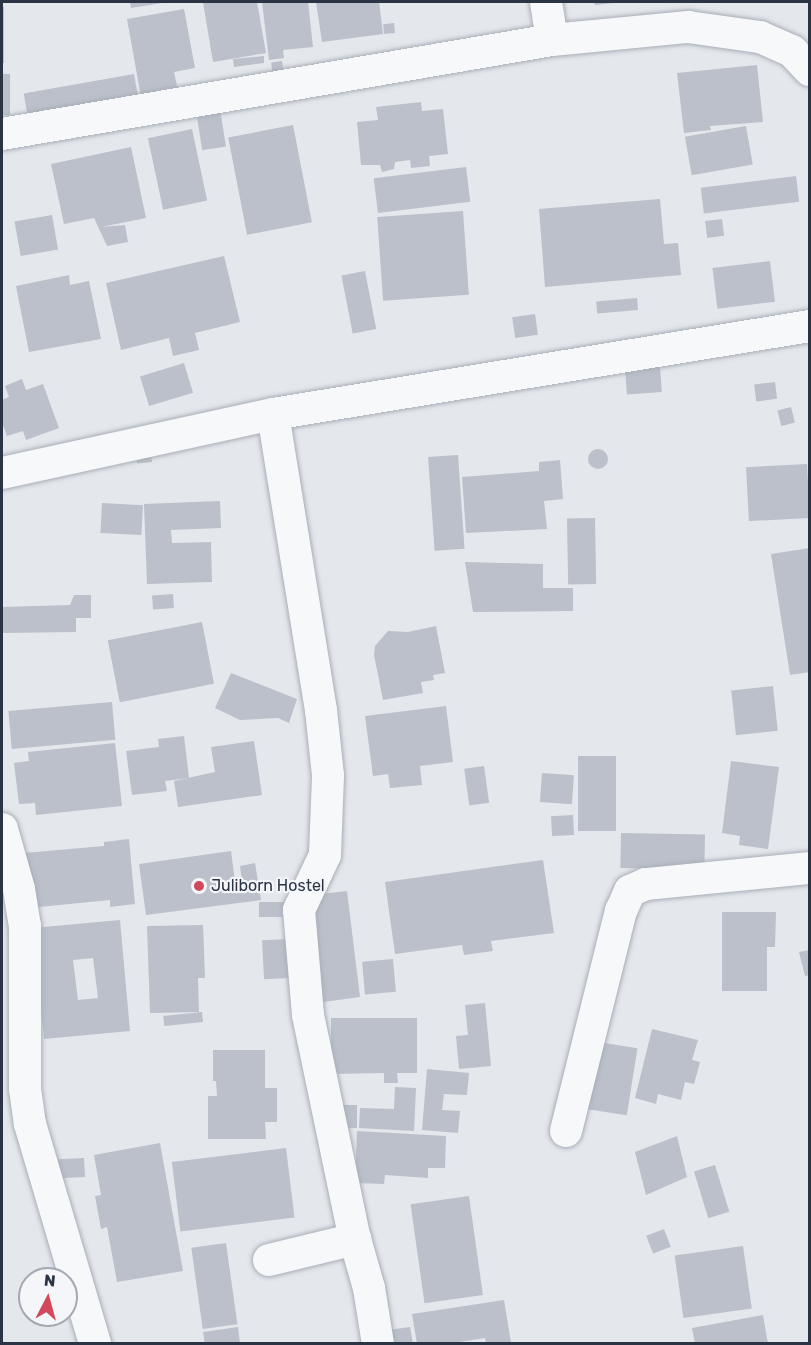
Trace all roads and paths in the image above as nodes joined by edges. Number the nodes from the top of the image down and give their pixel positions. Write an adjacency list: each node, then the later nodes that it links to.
1 (546, 2): 2 (street)
2 (552, 40): 3 (street); 4 (street)
3 (810, 70)
4 (2, 134)
5 (810, 326): 6 (street)
6 (273, 414): 7 (street); 11 (street)
7 (2, 473)
8 (2, 829): 13 (street)
9 (810, 868): 10 (street)
10 (566, 1131)
11 (355, 1239): 12 (street); 14 (street)
12 (269, 1260)
13 (95, 1344)
14 (378, 1344)

